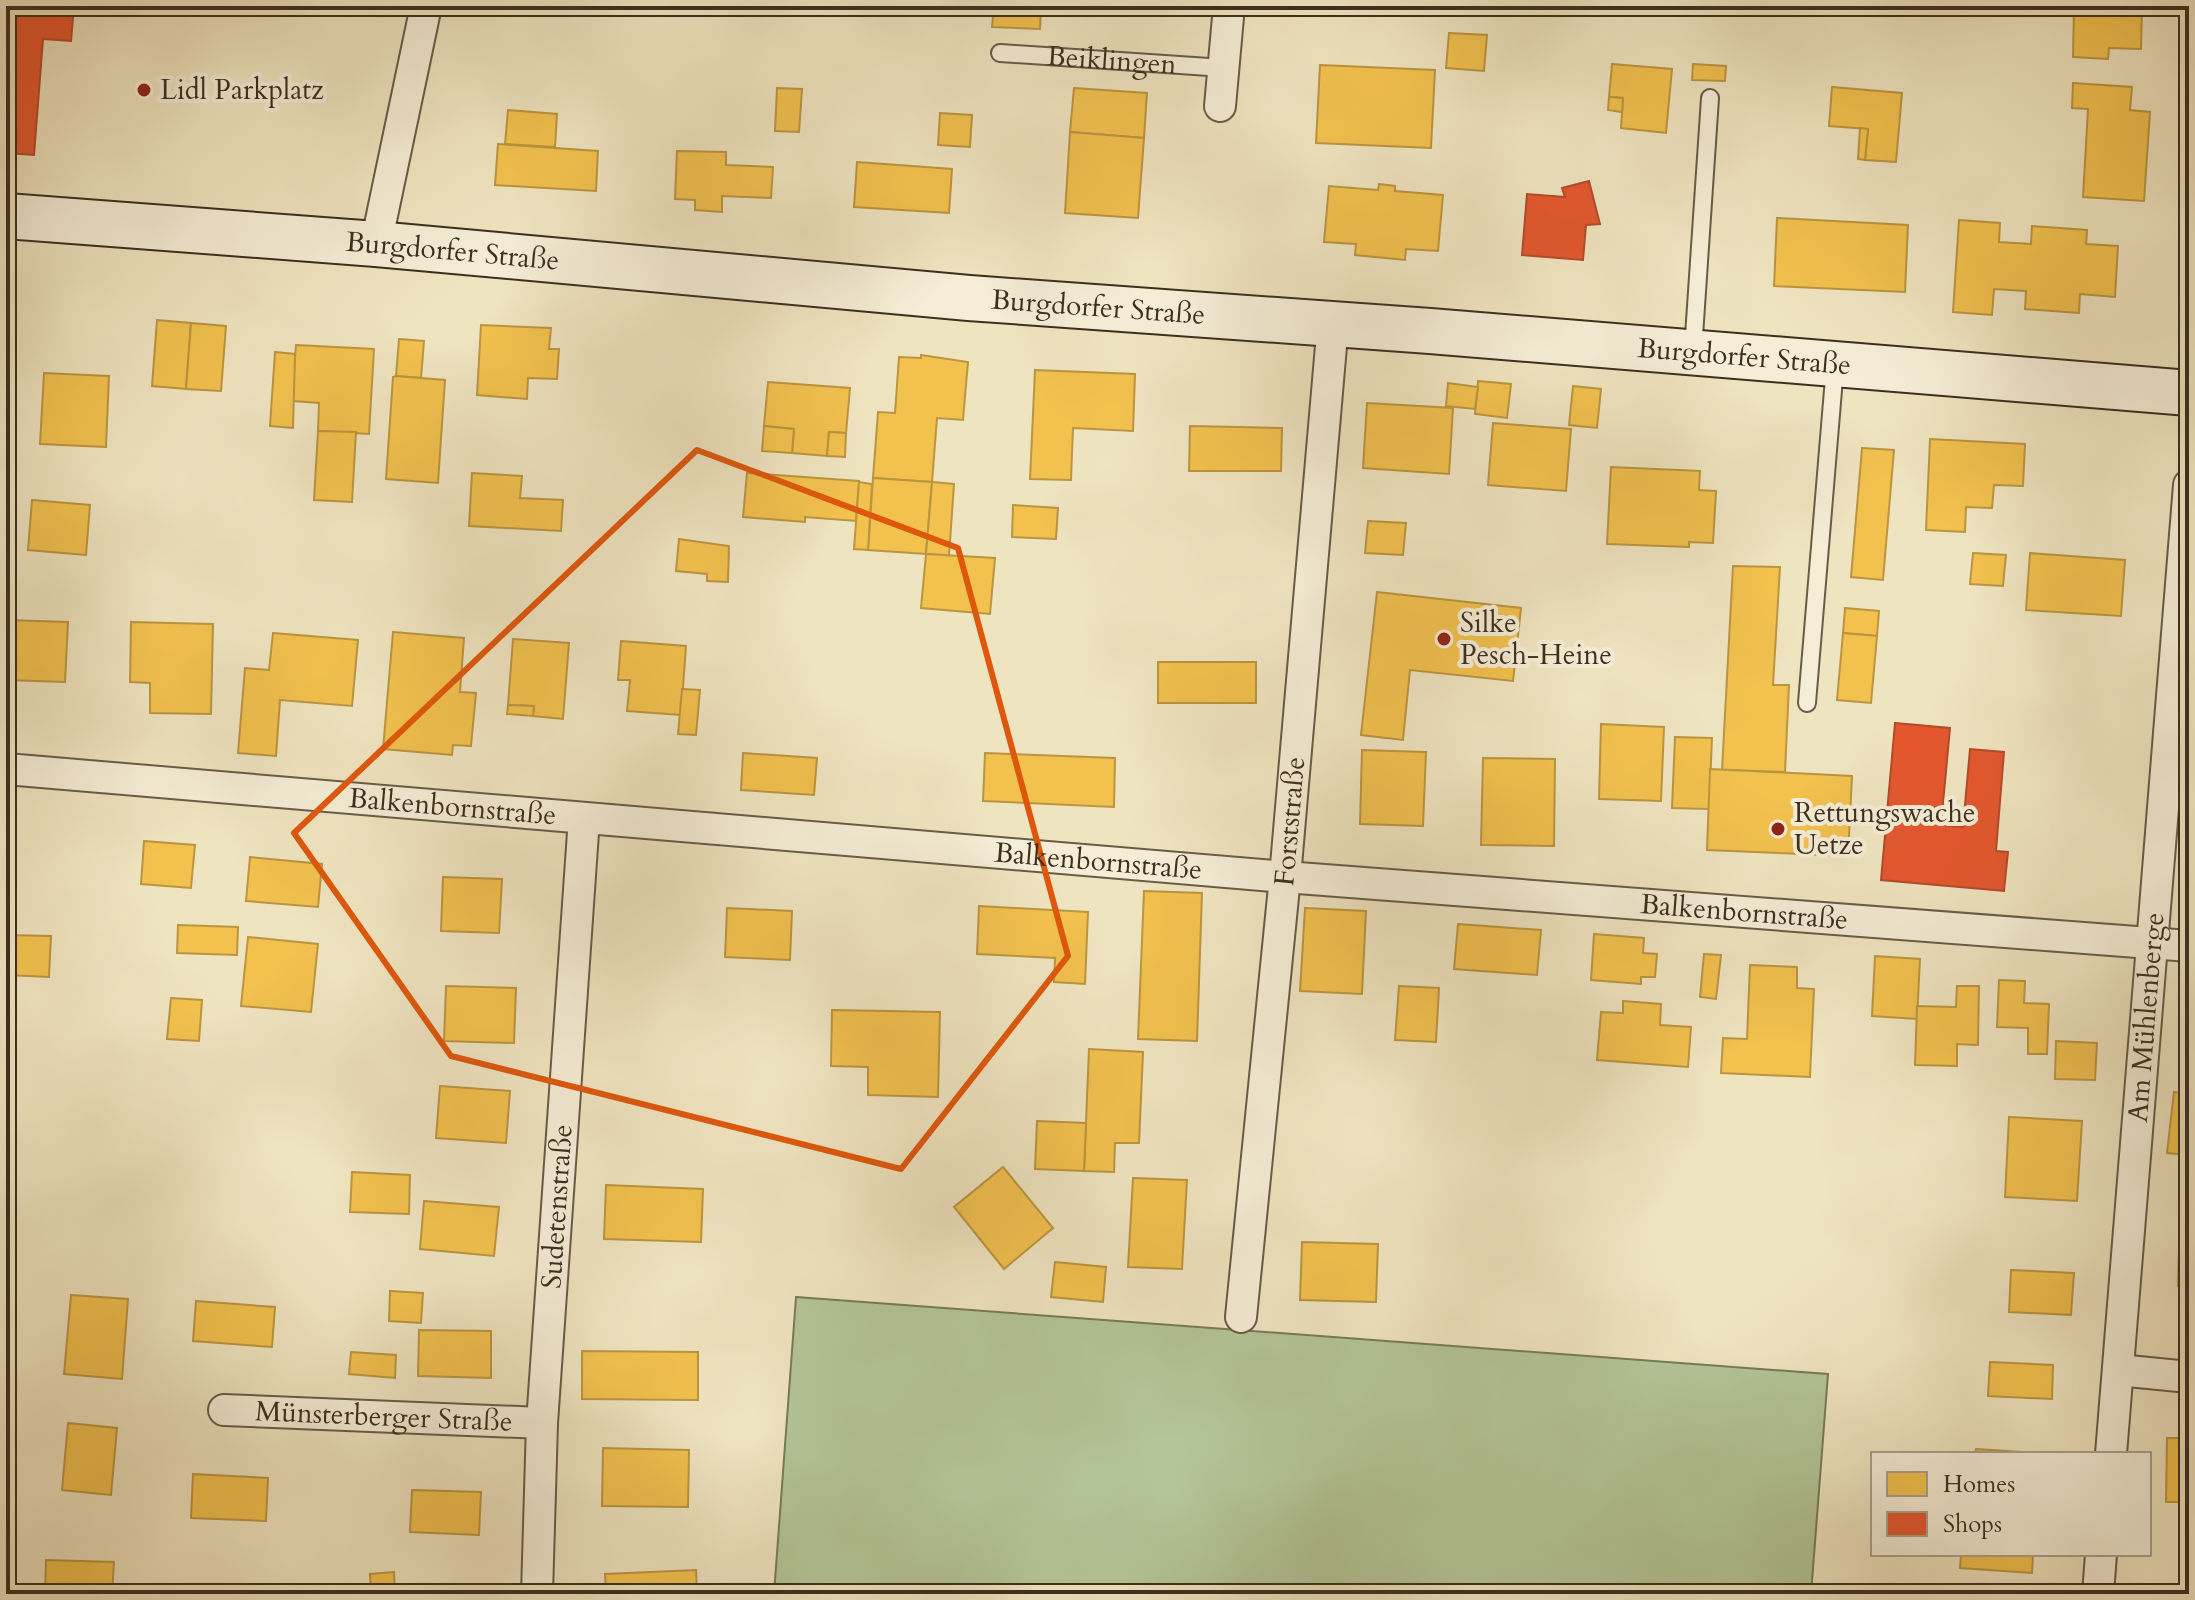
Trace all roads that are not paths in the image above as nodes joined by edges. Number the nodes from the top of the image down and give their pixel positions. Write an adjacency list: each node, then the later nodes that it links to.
1 (426, 6): 8 (street)
2 (1229, 6): 4 (street)
3 (1000, 53): 4 (lane, Beiklingen)
4 (1224, 68): 6 (street)
5 (1710, 98): 10 (lane)
6 (1220, 106)
7 (6, 216): 8 (main road, Burgdorfer Straße)
8 (376, 244): 9 (main road, Burgdorfer Straße)
9 (1333, 323): 10 (main road, Burgdorfer Straße); 19 (street, Forststraße)
10 (1693, 352): 11 (main road, Burgdorfer Straße)
11 (1835, 364): 12 (main road, Burgdorfer Straße); 16 (lane)
12 (2189, 393)
13 (2189, 485): 14 (street, Am Mühlenberge)
14 (2189, 492): 15 (street, Am Mühlenberge)
15 (2185, 588): 20 (street, Am Mühlenberge)
16 (1807, 703)
17 (6, 769): 18 (street, Balkenbornstraße)
18 (584, 818): 19 (street, Balkenbornstraße); 26 (street, Sudetenstraße)
19 (1285, 877): 20 (street, Balkenbornstraße); 22 (street, Forststraße)
20 (2150, 943): 21 (street, Balkenbornstraße); 23 (street, Am Mühlenberge)
21 (2189, 946)
22 (1241, 1317)
23 (2118, 1370): 24 (street); 27 (street, Am Mühlenberge)
24 (2189, 1377)
25 (224, 1410): 26 (street, Münsterberger Straße)
26 (542, 1423): 29 (street, Sudetenstraße)
27 (2111, 1452)
28 (2101, 1556): 30 (street)
29 (537, 1594)
30 (2098, 1594)

